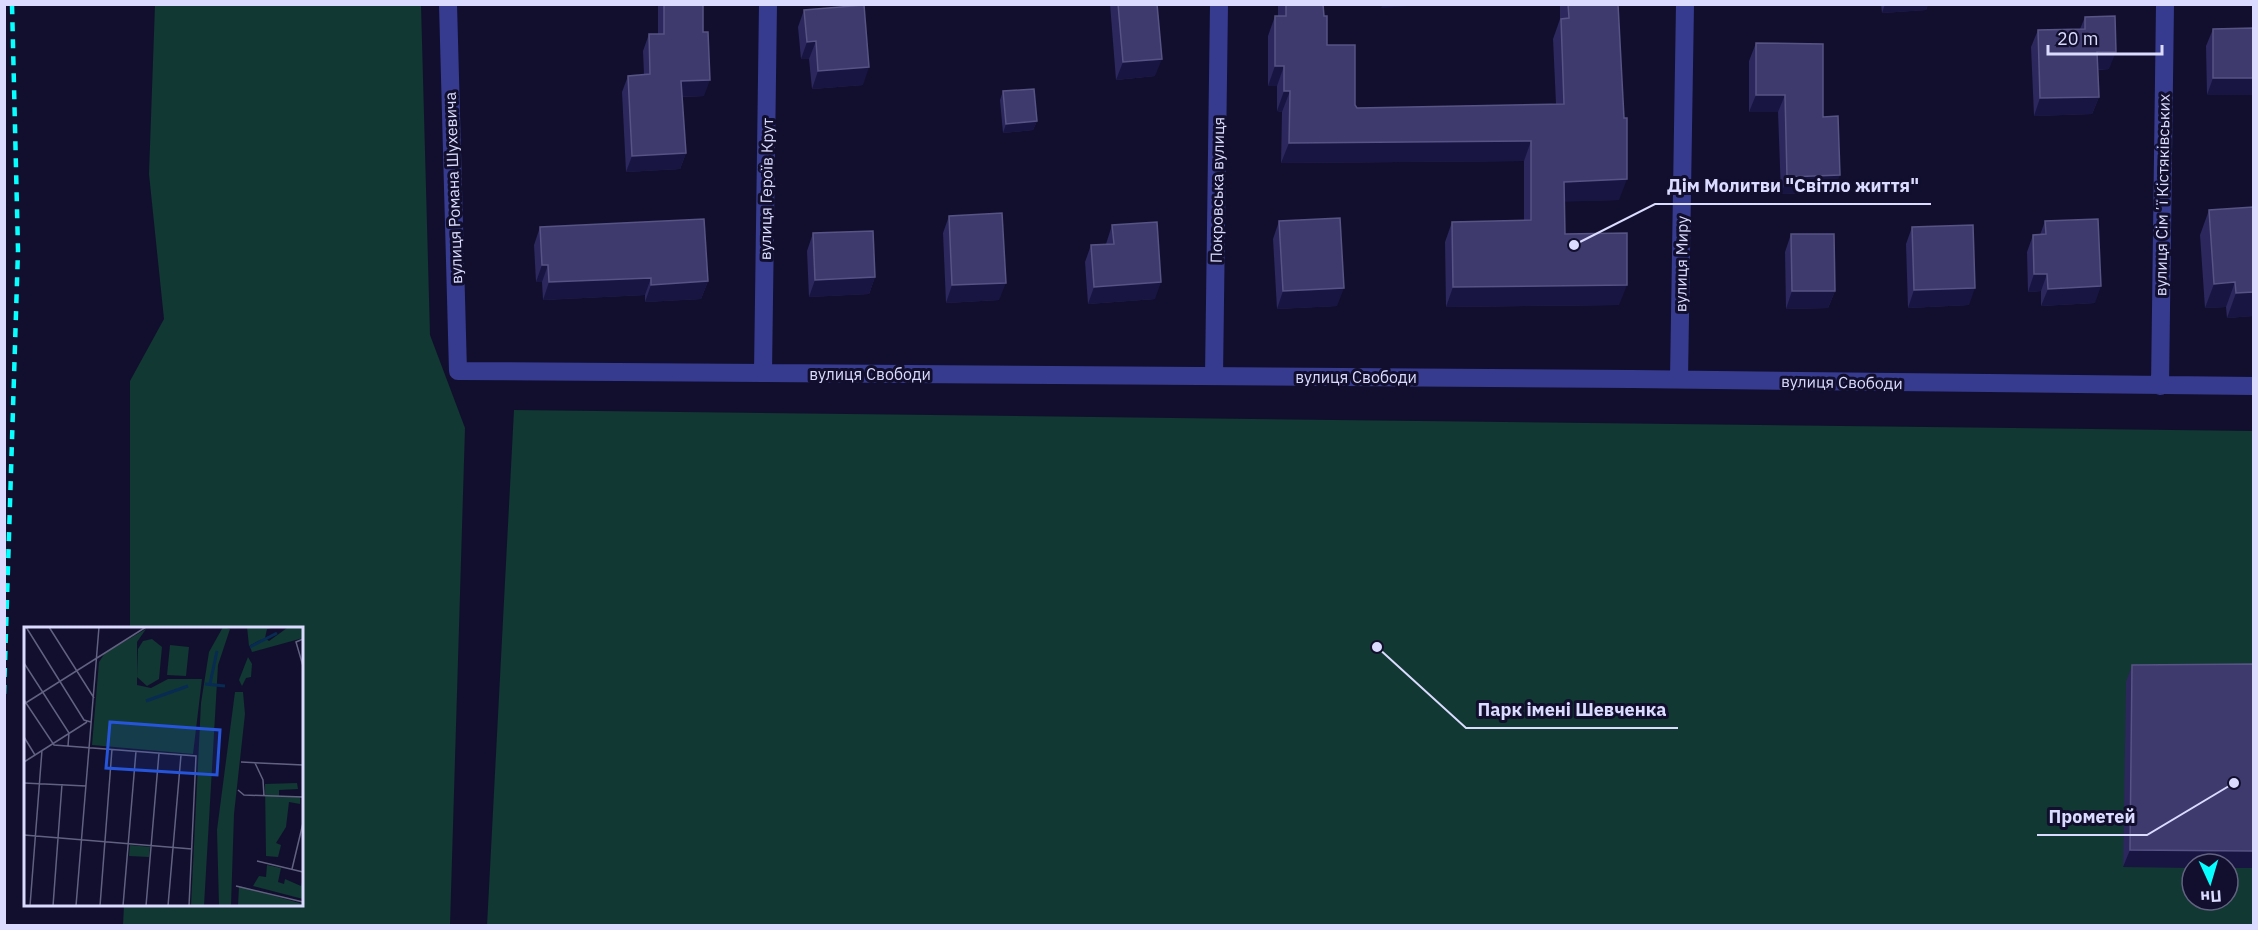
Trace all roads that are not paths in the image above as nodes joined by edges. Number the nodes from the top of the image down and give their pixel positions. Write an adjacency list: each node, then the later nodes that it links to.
1 (448, 4): 6 (street, вулиця Романа Шухевича)
2 (768, 4): 7 (street, вулиця Героїв Крут)
3 (1219, 4): 8 (street, Покровська вулиця)
4 (1685, 4): 9 (street, вулиця Миру)
5 (2165, 4): 10 (street, вулиця Сімʼї Кістяківських)
6 (458, 371): 7 (street, вулиця Свободи)
7 (763, 373): 8 (street, вулиця Свободи)
8 (1214, 376): 9 (street, вулиця Свободи)
9 (1679, 379): 10 (street, вулиця Свободи)
10 (2160, 386): 11 (street, вулиця Свободи)
11 (2253, 386)

